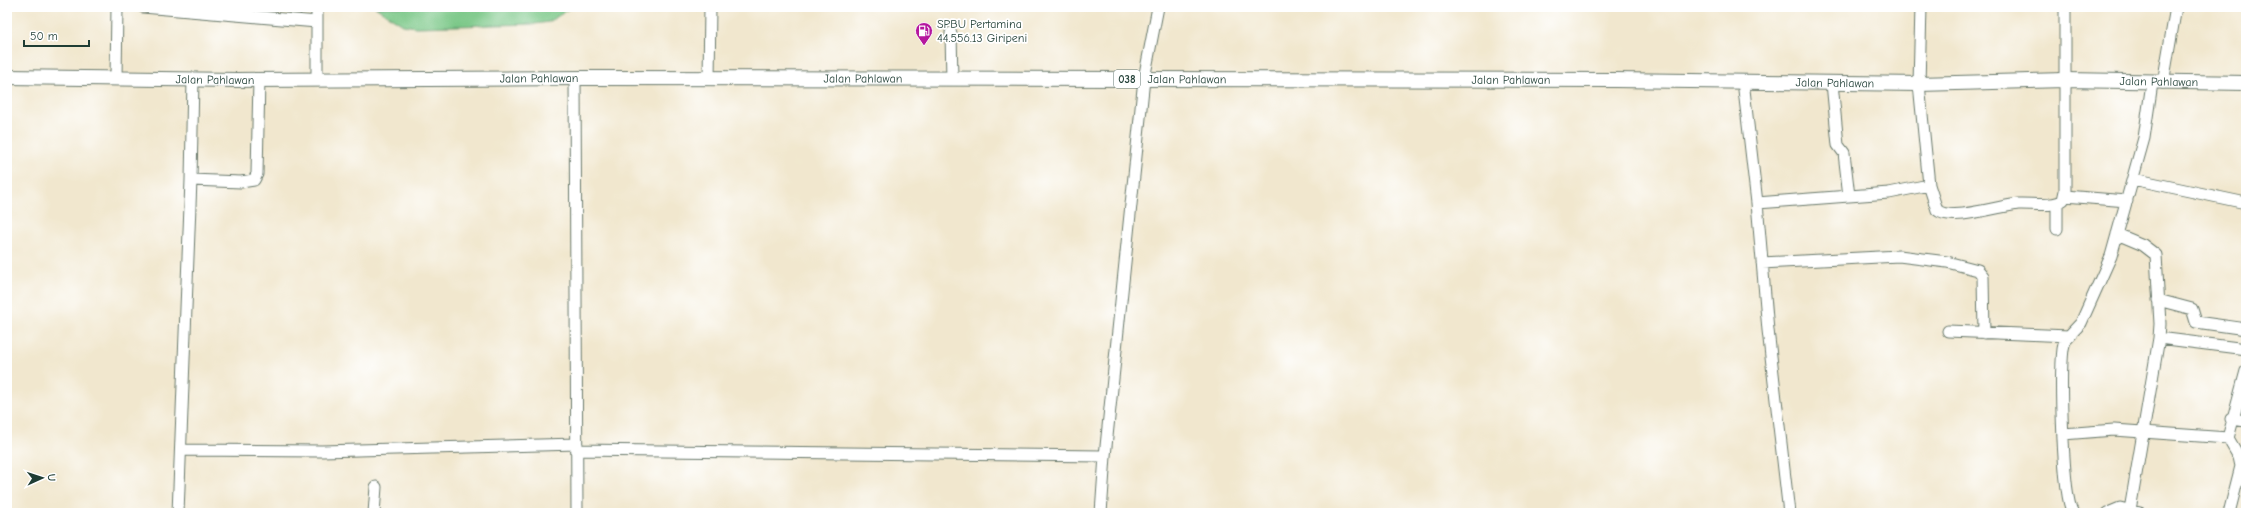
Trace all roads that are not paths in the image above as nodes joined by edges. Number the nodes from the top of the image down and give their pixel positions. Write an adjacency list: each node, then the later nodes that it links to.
1 (117, 7): 12 (street)
2 (143, 7): 9 (street)
3 (317, 7): 9 (street)
4 (710, 7): 16 (street)
5 (1158, 7): 19 (street)
6 (1921, 7): 25 (street)
7 (2065, 7): 20 (street)
8 (2176, 7): 23 (street)
9 (317, 22): 13 (street)
10 (951, 33): 17 (street)
11 (7, 77): 12 (main road, Jalan Pahlawan / 038)
12 (116, 78): 15 (main road, Jalan Pahlawan / 038)
13 (317, 78): 14 (main road, Jalan Pahlawan / 038); 18 (main road, Jalan Pahlawan / 038)
14 (575, 78): 16 (main road, Jalan Pahlawan / 038); 51 (street)
15 (193, 79): 18 (main road, Jalan Pahlawan / 038); 27 (street)
16 (709, 79): 17 (main road, Jalan Pahlawan / 038)
17 (952, 79): 19 (main road, Jalan Pahlawan / 038)
18 (259, 80): 27 (street)
19 (1144, 80): 21 (main road, Jalan Pahlawan / 038); 53 (street)
20 (2065, 80): 23 (main road, Jalan Pahlawan / 038); 25 (main road, Jalan Pahlawan / 038); 30 (street)
21 (1743, 81): 22 (main road, Jalan Pahlawan / 038); 32 (street)
22 (1832, 83): 25 (main road, Jalan Pahlawan / 038); 29 (street)
23 (2158, 83): 24 (main road, Jalan Pahlawan / 038); 26 (street)
24 (2246, 83)
25 (1919, 84): 28 (street)
26 (2133, 178): 31 (street); 33 (street)
27 (191, 180): 52 (street)
28 (1929, 185): 29 (street); 30 (street)
29 (1849, 196): 32 (street)
30 (2061, 200): 31 (street); 34 (street)
31 (2127, 201): 35 (street)
32 (1757, 203): 36 (street)
33 (2246, 203)
34 (2057, 229)
35 (2117, 234): 37 (street); 41 (street)
36 (1762, 263): 40 (street); 60 (street)
37 (2158, 300): 38 (street); 42 (street)
38 (2246, 329)
39 (1948, 331): 40 (street)
40 (1984, 333): 41 (street)
41 (2069, 336): 49 (street)
42 (2159, 338): 43 (street); 48 (street)
43 (2246, 349)
44 (2246, 371): 45 (street)
45 (2244, 387): 46 (street)
46 (2231, 419): 47 (street); 50 (street)
47 (2246, 421)
48 (2144, 432): 49 (street); 50 (street); 55 (street)
49 (2063, 434): 61 (street)
50 (2228, 438): 63 (street)
51 (577, 447): 52 (street); 53 (street); 58 (street)
52 (182, 450): 56 (street)
53 (1105, 456): 59 (street)
54 (376, 487): 57 (street)
55 (2135, 512): 62 (street)
56 (178, 513)
57 (374, 513)
58 (577, 513)
59 (1101, 513)
60 (1789, 513)
61 (2073, 513)
62 (2108, 513)
63 (2230, 513)

